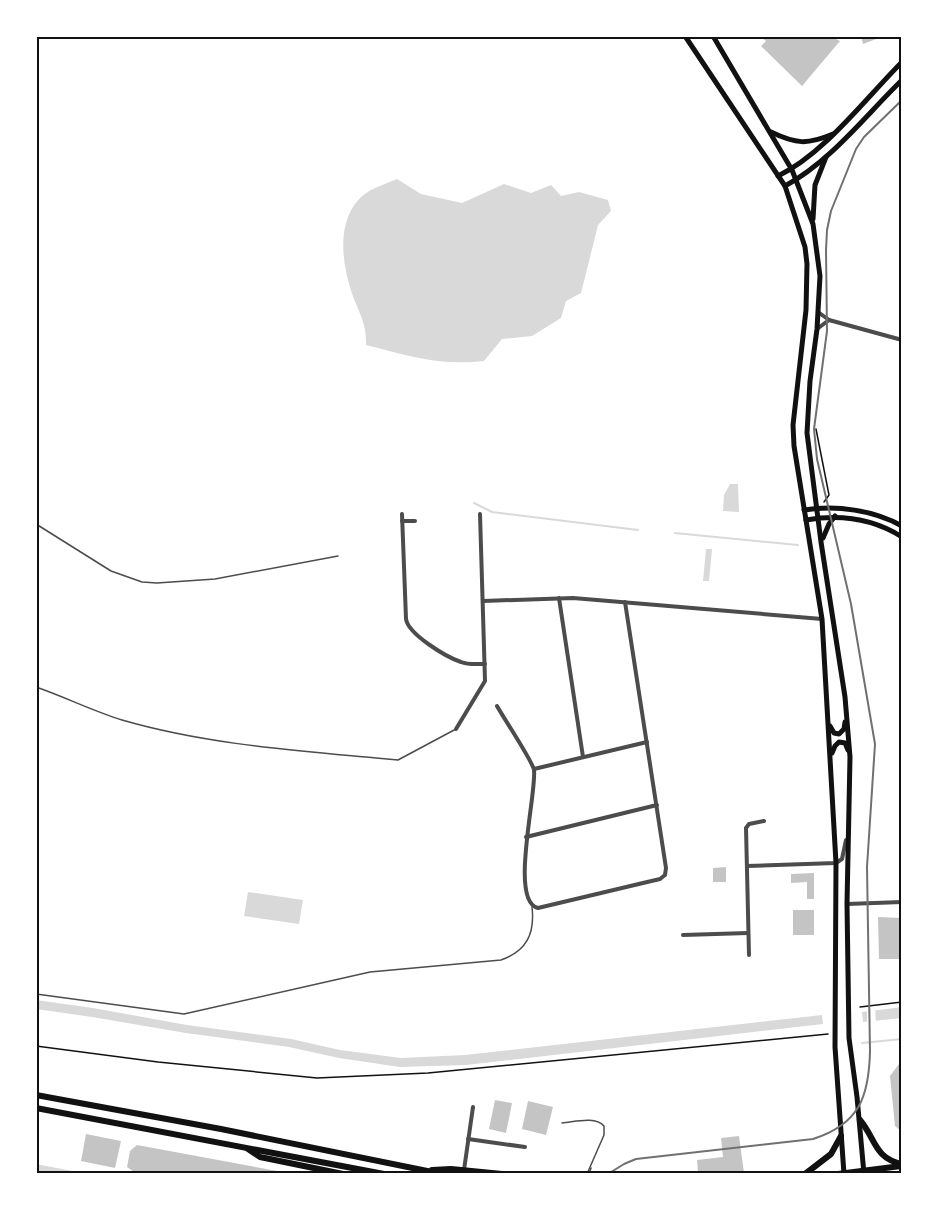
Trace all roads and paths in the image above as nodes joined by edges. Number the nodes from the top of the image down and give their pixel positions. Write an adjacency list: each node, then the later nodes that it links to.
1 (686, 36): 9 (main road)
2 (714, 36): 5 (main road)
3 (902, 63): 6 (main road)
4 (902, 80): 7 (main road)
5 (769, 131): 6 (main road); 8 (main road)
6 (833, 134): 8 (main road)
7 (826, 157): 10 (main road); 12 (main road)
8 (792, 170): 9 (main road); 10 (main road)
9 (778, 176): 11 (main road)
10 (795, 180): 11 (main road); 12 (main road)
11 (785, 186): 20 (main road)
12 (813, 224): 13 (main road)
13 (818, 311): 14 (street); 15 (main road)
14 (829, 320): 15 (street); 16 (street)
15 (817, 329): 19 (main road)
16 (902, 340)
17 (816, 429): 18 (path)
18 (829, 495)
19 (817, 508): 20 (main road); 24 (main road); 29 (main road)
20 (804, 510): 25 (main road)
21 (402, 514): 26 (street)
22 (480, 514): 34 (street)
23 (835, 516): 24 (main road); 30 (main road); 31 (main road)
24 (819, 518): 25 (main road); 31 (main road)
25 (806, 520): 36 (main road)
26 (402, 521): 27 (street); 37 (street)
27 (415, 521)
28 (36, 524): 32 (lane)
29 (902, 526)
30 (902, 537)
31 (821, 542): 40 (main road)
32 (338, 556)
33 (559, 598): 34 (street); 35 (street); 44 (street)
34 (483, 601): 37 (street)
35 (625, 602): 36 (street); 43 (street)
36 (822, 619): 41 (main road)
37 (485, 664): 42 (street)
38 (36, 687): 42 (lane)
39 (497, 706): 47 (street)
40 (847, 715): 41 (main road); 46 (main road)
41 (829, 726): 45 (main road)
42 (456, 729)
43 (646, 742): 44 (street); 48 (street)
44 (583, 757): 47 (street)
45 (831, 757): 46 (main road); 52 (main road)
46 (850, 757): 50 (main road)
47 (534, 769): 51 (street)
48 (657, 805): 51 (street); 56 (street)
49 (764, 821): 53 (street)
50 (848, 836): 52 (street); 55 (main road)
51 (526, 837): 56 (street)
52 (836, 863): 53 (street); 63 (main road)
53 (747, 866): 57 (street)
54 (902, 902): 55 (street)
55 (847, 904): 68 (main road)
56 (532, 907): 60 (lane)
57 (748, 933): 58 (street); 59 (street)
58 (683, 935)
59 (749, 955)
60 (36, 994)
61 (902, 1002): 62 (path)
62 (860, 1007)
63 (835, 1034): 64 (path); 70 (main road)
64 (36, 1046)
65 (36, 1095): 75 (highway)
66 (473, 1107): 71 (street)
67 (36, 1108): 72 (highway)
68 (860, 1120): 74 (highway); 77 (main road)
69 (562, 1123): 82 (lane)
70 (841, 1136): 83 (highway); 85 (main road)
71 (468, 1139): 73 (street); 76 (street)
72 (245, 1147): 78 (highway); 79 (highway)
73 (525, 1147)
74 (902, 1165): 77 (highway)
75 (429, 1170): 76 (highway); 80 (highway)
76 (464, 1170): 81 (highway)
77 (863, 1173): 85 (highway)
78 (344, 1174)
79 (384, 1174)
80 (442, 1174)
81 (502, 1174)
82 (588, 1174)
83 (805, 1174)
84 (838, 1174): 85 (highway)
85 (844, 1174)

